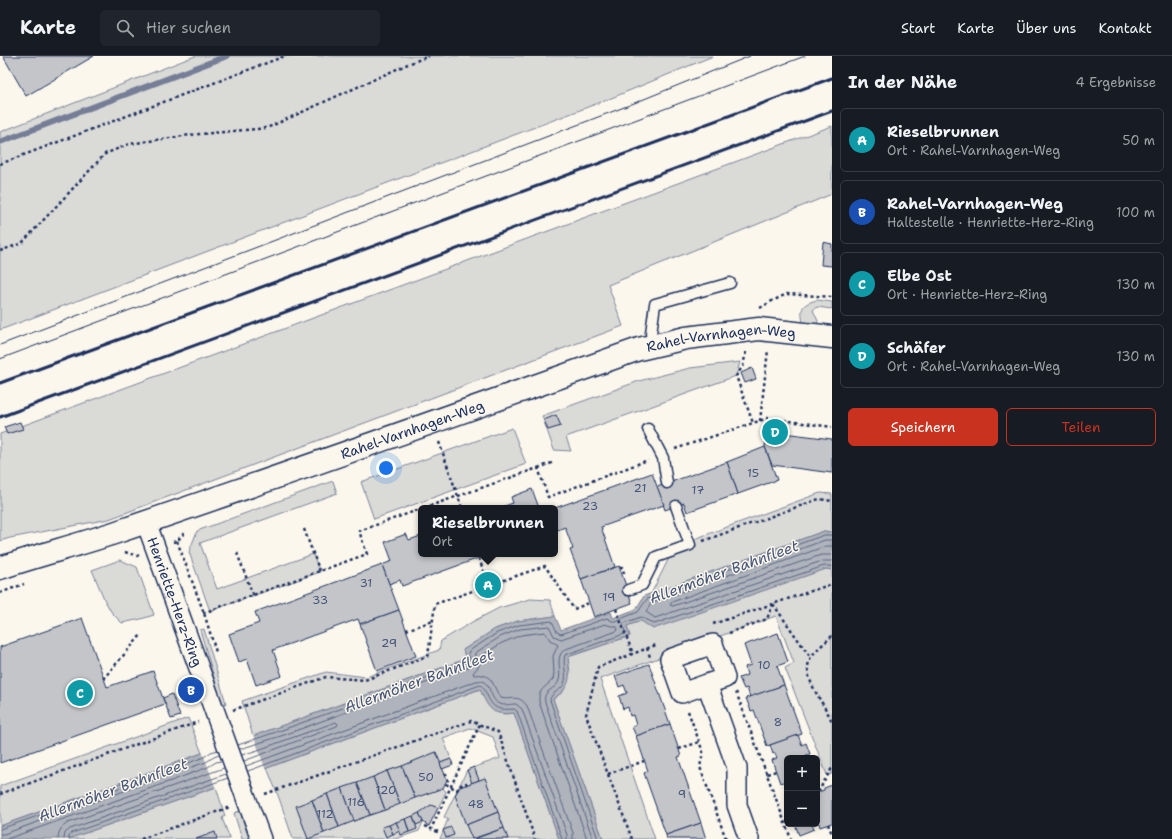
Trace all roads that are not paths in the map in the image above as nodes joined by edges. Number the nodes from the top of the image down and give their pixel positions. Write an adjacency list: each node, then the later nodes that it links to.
1 (730, 283): 3 (lane)
2 (832, 337): 3 (street, Rahel-Varnhagen-Weg)
3 (653, 346): 7 (street, Rahel-Varnhagen-Weg)
4 (648, 429): 5 (lane)
5 (668, 483)
6 (676, 506): 9 (lane)
7 (146, 522): 8 (street, Rahel-Varnhagen-Weg); 11 (street, Henriette-Herz-Ring)
8 (0, 568)
9 (628, 590)
10 (707, 684): 10 (street); 12 (street)
11 (261, 839)
12 (749, 839)

